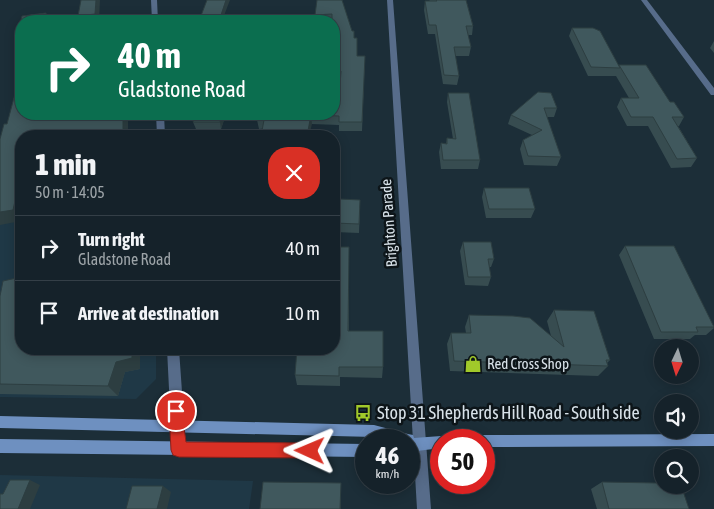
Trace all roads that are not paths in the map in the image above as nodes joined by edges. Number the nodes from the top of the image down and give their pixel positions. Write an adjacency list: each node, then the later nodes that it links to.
1 (154, 0): 4 (street)
2 (390, 0): 9 (street, Brighton Parade)
3 (644, 0): 5 (street)
4 (155, 15)
5 (714, 93)
6 (172, 355): 8 (street)
7 (0, 422): 8 (main road)
8 (177, 427): 10 (main road); 14 (street)
9 (410, 429)
10 (355, 431)
11 (714, 440): 12 (main road)
12 (495, 441)
13 (0, 446): 14 (main road)
14 (179, 450): 15 (main road)
15 (355, 451)
16 (420, 488): 17 (street, Brighton Parade)
17 (424, 509)

